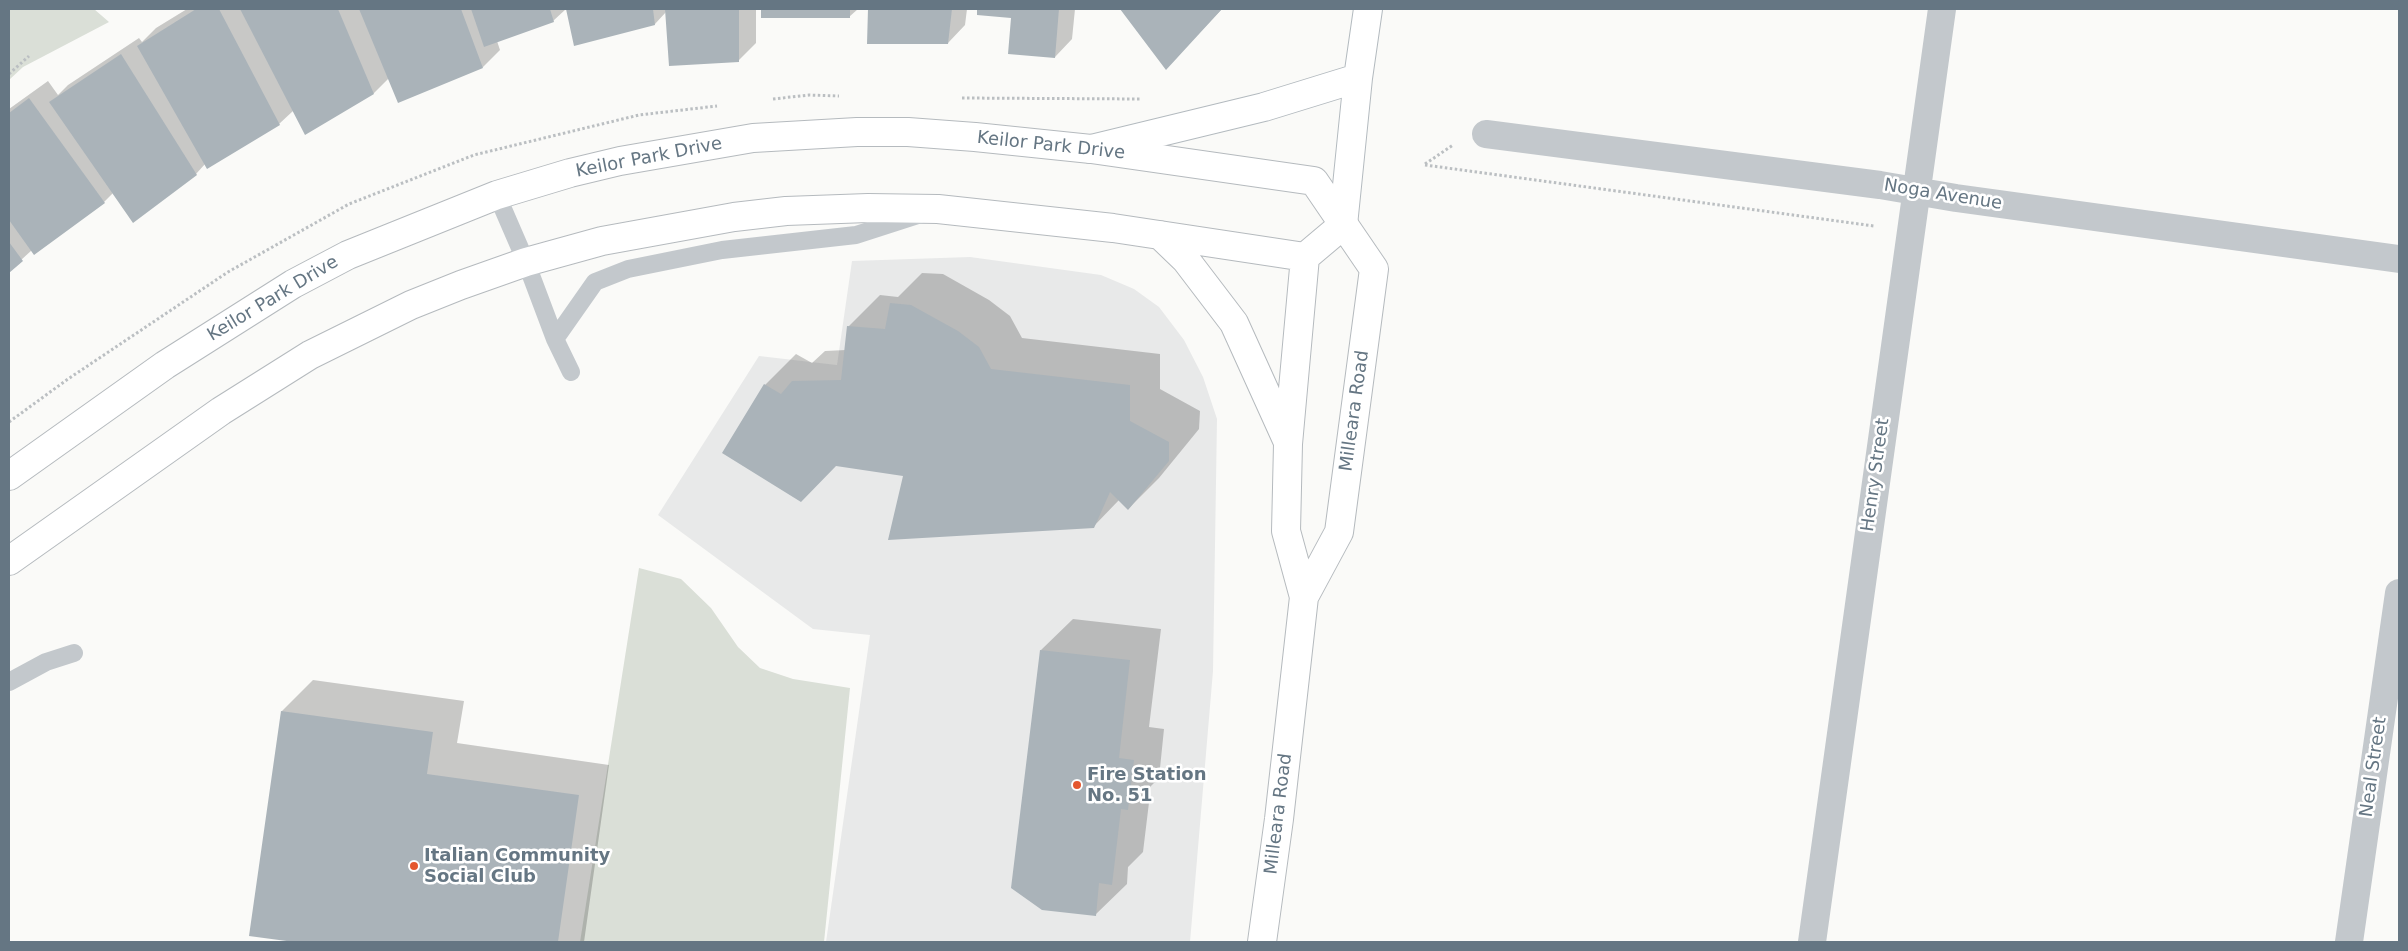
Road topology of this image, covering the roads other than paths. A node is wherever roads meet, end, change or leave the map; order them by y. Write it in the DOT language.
graph roads {
  1 [pos="1368,9"];
  2 [pos="1942,9"];
  3 [pos="1358,78"];
  4 [pos="1486,134"];
  5 [pos="1091,149"];
  6 [pos="1917,192"];
  7 [pos="497,195"];
  8 [pos="938,209"];
  9 [pos="1343,225"];
  10 [pos="1160,235"];
  11 [pos="1305,257"];
  12 [pos="2399,259"];
  13 [pos="526,262"];
  14 [pos="555,339"];
  15 [pos="571,372"];
  16 [pos="1288,444"];
  17 [pos="9,476"];
  18 [pos="9,561"];
  19 [pos="2399,593"];
  20 [pos="1304,597"];
  21 [pos="74,653"];
  22 [pos="9,682"];
  23 [pos="1262,942"];
  24 [pos="1812,942"];
  25 [pos="2349,942"];
  1 -- 3 [label="main road"];
  2 -- 6 [label="street, Henry Street"];
  3 -- 5 [label="main road"];
  3 -- 9 [label="main road"];
  4 -- 6 [label="street, Noga Avenue"];
  5 -- 7 [label="main road, Keilor Park Drive"];
  5 -- 9 [label="main road, Keilor Park Drive"];
  6 -- 12 [label="street, Noga Avenue"];
  6 -- 24 [label="street, Henry Street"];
  7 -- 13 [label="lane"];
  7 -- 17 [label="main road, Keilor Park Drive"];
  8 -- 10 [label="main road"];
  8 -- 13 [label="main road"];
  8 -- 14 [label="lane"];
  9 -- 11 [label="main road"];
  9 -- 20 [label="main road, Milleara Road"];
  10 -- 11 [label="main road"];
  10 -- 16 [label="main road"];
  11 -- 16 [label="main road, Milleara Road"];
  13 -- 14 [label="lane"];
  13 -- 18 [label="main road"];
  14 -- 15 [label="lane"];
  16 -- 20 [label="main road, Milleara Road"];
  19 -- 25 [label="street, Neal Street"];
  20 -- 23 [label="main road, Milleara Road"];
  21 -- 22 [label="lane"];
}
